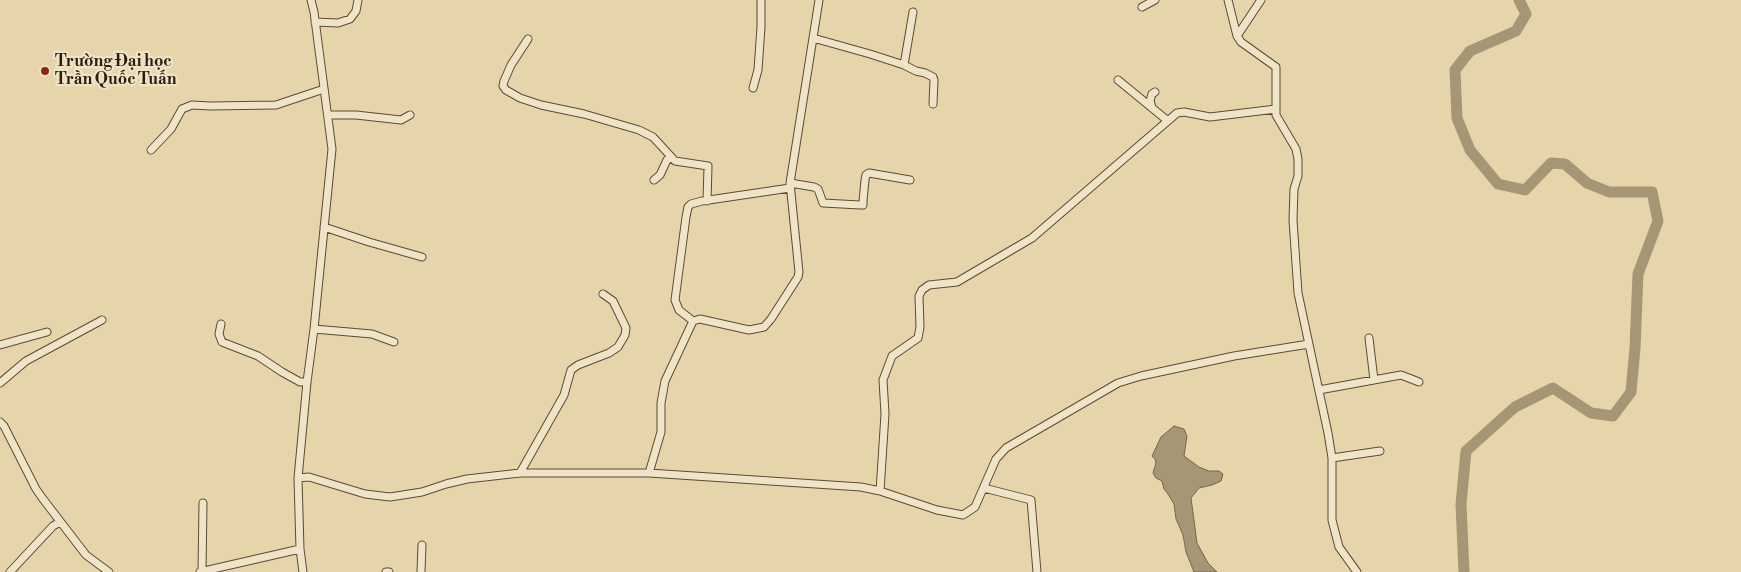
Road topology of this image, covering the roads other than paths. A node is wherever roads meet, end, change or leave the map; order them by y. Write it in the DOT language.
graph roads {
  1 [pos="310,0"];
  2 [pos="358,0"];
  3 [pos="761,0"];
  4 [pos="819,0"];
  5 [pos="1154,0"];
  6 [pos="1228,0"];
  7 [pos="1261,0"];
  8 [pos="1142,7"];
  9 [pos="913,12"];
  10 [pos="315,22"];
  11 [pos="1237,36"];
  12 [pos="812,38"];
  13 [pos="528,39"];
  14 [pos="904,65"];
  15 [pos="1118,80"];
  16 [pos="753,88"];
  17 [pos="324,89"];
  18 [pos="1155,92"];
  19 [pos="933,104"];
  20 [pos="1152,107"];
  21 [pos="1276,109"];
  22 [pos="328,115"];
  23 [pos="410,116"];
  24 [pos="1168,120"];
  25 [pos="151,150"];
  26 [pos="671,158"];
  27 [pos="654,180"];
  28 [pos="910,180"];
  29 [pos="790,185"];
  30 [pos="707,201"];
  31 [pos="324,227"];
  32 [pos="422,257"];
  33 [pos="603,294"];
  34 [pos="102,320"];
  35 [pos="693,321"];
  36 [pos="221,324"];
  37 [pos="314,329"];
  38 [pos="47,332"];
  39 [pos="1370,338"];
  40 [pos="394,342"];
  41 [pos="1309,344"];
  42 [pos="0,345"];
  43 [pos="1374,380"];
  44 [pos="307,382"];
  45 [pos="1419,382"];
  46 [pos="0,383"];
  47 [pos="1319,390"];
  48 [pos="0,422"];
  49 [pos="1380,451"];
  50 [pos="1332,458"];
  51 [pos="520,473"];
  52 [pos="649,473"];
  53 [pos="298,478"];
  54 [pos="984,488"];
  55 [pos="880,491"];
  56 [pos="203,503"];
  57 [pos="60,522"];
  58 [pos="422,544"];
  59 [pos="300,549"];
  60 [pos="10,572"];
  61 [pos="110,572"];
  62 [pos="201,572"];
  63 [pos="303,572"];
  64 [pos="421,572"];
  65 [pos="1037,572"];
  66 [pos="1357,572"];
  1 -- 10 [label="street"];
  2 -- 10 [label="street"];
  3 -- 16 [label="street"];
  4 -- 12 [label="street"];
  5 -- 8 [label="street"];
  6 -- 11 [label="street"];
  7 -- 11 [label="street"];
  9 -- 14 [label="street"];
  10 -- 17 [label="street"];
  11 -- 21 [label="street"];
  12 -- 14 [label="street"];
  12 -- 29 [label="street"];
  13 -- 26 [label="street"];
  14 -- 19 [label="street"];
  15 -- 20 [label="street"];
  17 -- 22 [label="street"];
  17 -- 25 [label="street"];
  18 -- 20 [label="street"];
  20 -- 24 [label="street"];
  21 -- 24 [label="street"];
  21 -- 41 [label="street"];
  22 -- 23 [label="street"];
  22 -- 31 [label="street"];
  24 -- 55 [label="street"];
  26 -- 27 [label="street"];
  26 -- 30 [label="street"];
  28 -- 29 [label="street"];
  29 -- 30 [label="street"];
  29 -- 35 [label="street"];
  30 -- 35 [label="street"];
  31 -- 32 [label="street"];
  31 -- 37 [label="street"];
  33 -- 51 [label="street"];
  34 -- 46 [label="street"];
  35 -- 52 [label="street"];
  36 -- 44 [label="street"];
  37 -- 40 [label="street"];
  37 -- 44 [label="street"];
  38 -- 42 [label="street"];
  39 -- 43 [label="street"];
  41 -- 47 [label="street"];
  41 -- 54 [label="street"];
  43 -- 45 [label="street"];
  43 -- 47 [label="street"];
  44 -- 53 [label="street"];
  47 -- 50 [label="street"];
  48 -- 57 [label="street"];
  49 -- 50 [label="street"];
  50 -- 66 [label="street"];
  51 -- 52 [label="street"];
  51 -- 53 [label="street"];
  52 -- 55 [label="street"];
  53 -- 59 [label="street"];
  54 -- 55 [label="street"];
  54 -- 65 [label="street"];
  56 -- 62 [label="street"];
  57 -- 60 [label="street"];
  57 -- 61 [label="street"];
  58 -- 64 [label="street"];
  59 -- 62 [label="street"];
  59 -- 63 [label="street"];
}
